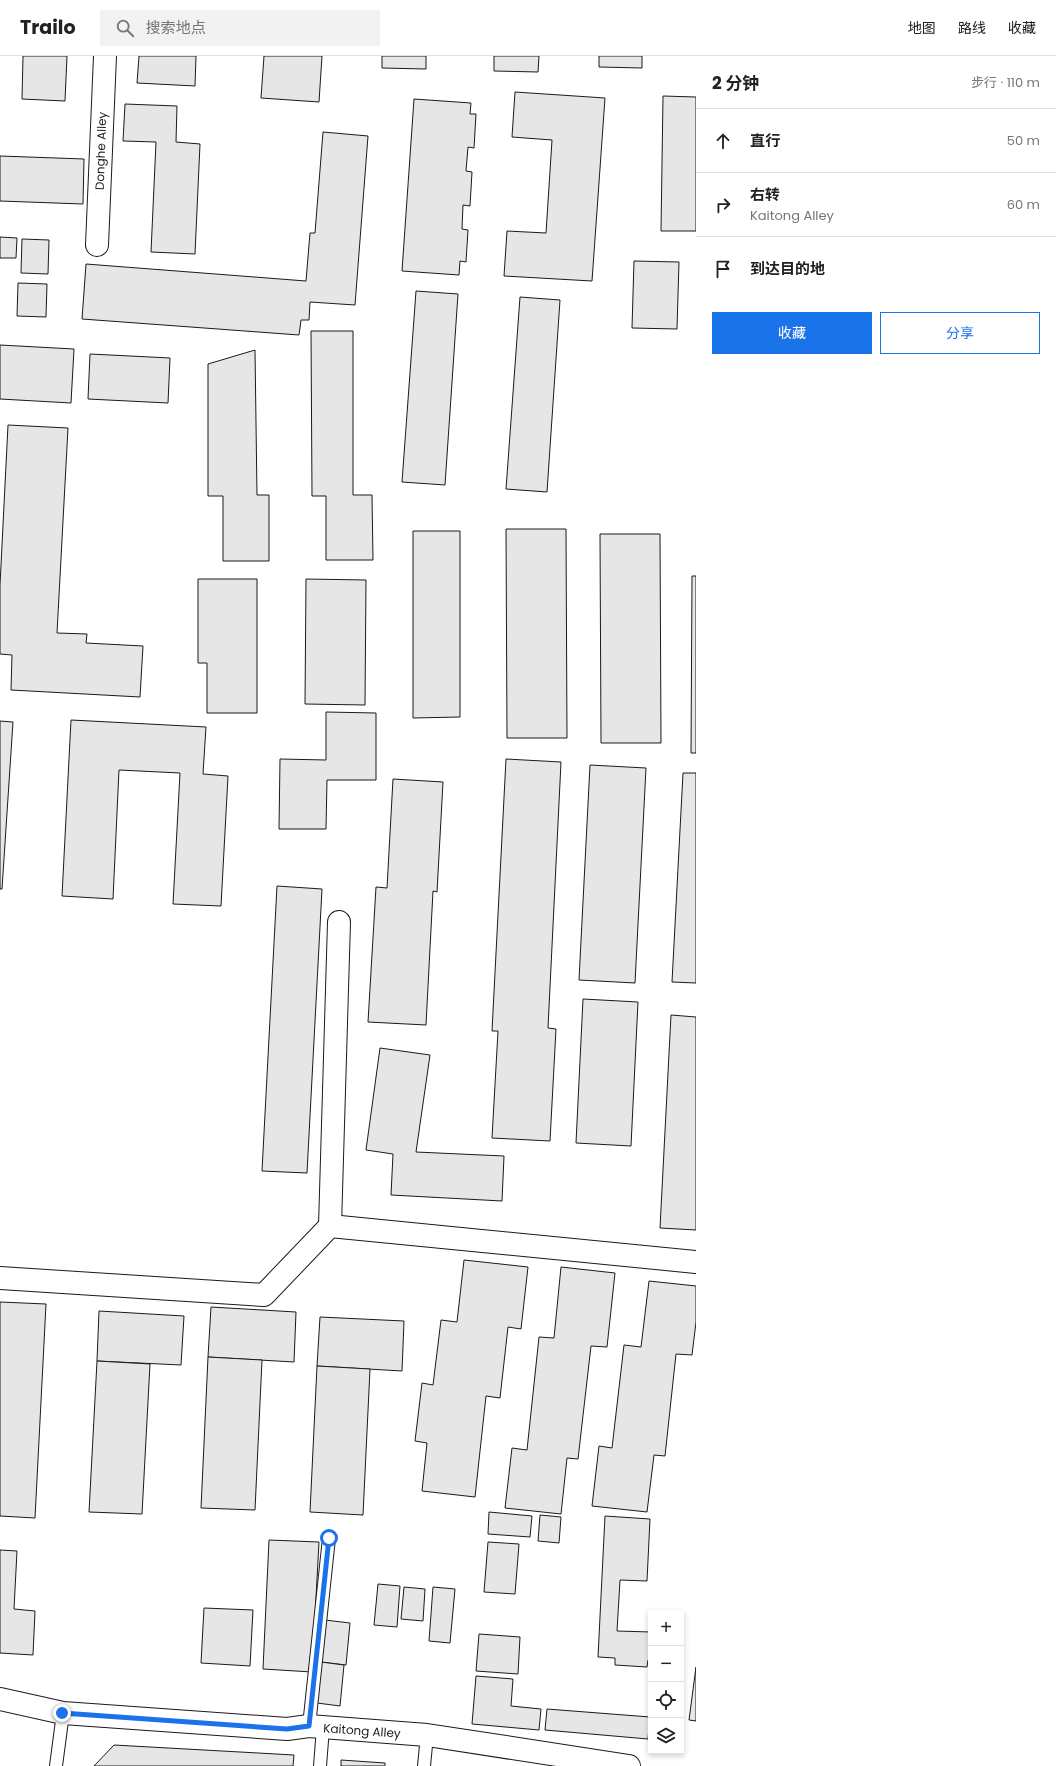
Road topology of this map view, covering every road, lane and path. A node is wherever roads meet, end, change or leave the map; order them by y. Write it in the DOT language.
graph roads {
  1 [pos="105,56"];
  2 [pos="97,246"];
  3 [pos="339,922"];
  4 [pos="330,1226"];
  5 [pos="696,1262"];
  6 [pos="0,1278"];
  7 [pos="329,1538"];
  8 [pos="0,1699"];
  9 [pos="62,1713"];
  10 [pos="316,1727"];
  11 [pos="427,1735"];
  12 [pos="56,1766"];
  13 [pos="320,1766"];
  14 [pos="424,1766"];
  15 [pos="629,1766"];
  1 -- 2 [label="street, Donghe Alley"];
  3 -- 4 [label="street"];
  4 -- 5 [label="street"];
  4 -- 6 [label="street"];
  7 -- 10 [label="lane"];
  8 -- 9 [label="street, Kaitong Alley"];
  9 -- 10 [label="street, Kaitong Alley"];
  9 -- 12 [label="lane"];
  10 -- 11 [label="street, Kaitong Alley"];
  10 -- 13 [label="lane"];
  11 -- 14 [label="lane"];
  11 -- 15 [label="street, Kaitong Alley"];
}
